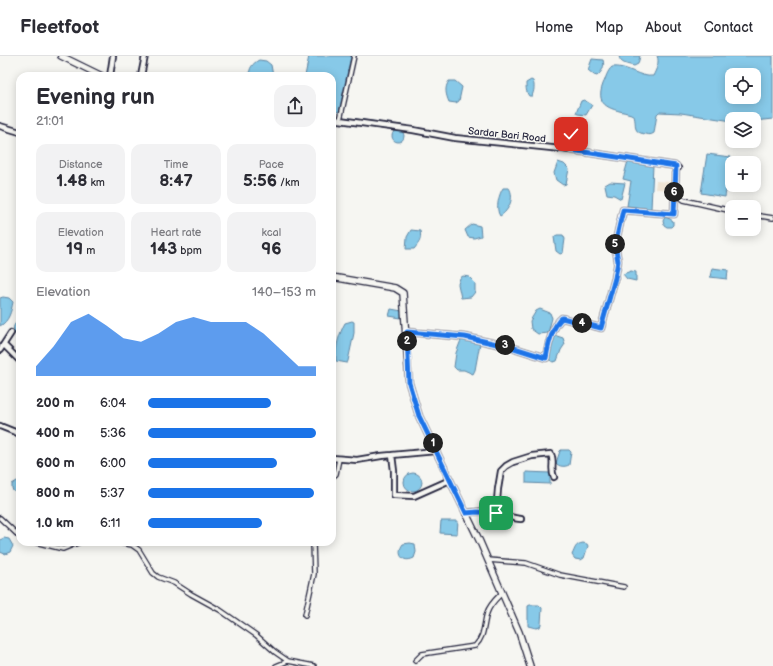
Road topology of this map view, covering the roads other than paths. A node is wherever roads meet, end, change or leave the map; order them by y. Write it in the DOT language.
graph roads {
  1 [pos="61,56"];
  2 [pos="113,56"];
  3 [pos="145,56"];
  4 [pos="354,56"];
  5 [pos="94,72"];
  6 [pos="111,72"];
  7 [pos="142,72"];
  8 [pos="336,120"];
  9 [pos="340,120"];
  10 [pos="0,126"];
  11 [pos="16,131"];
  12 [pos="571,134"];
  13 [pos="571,150"];
  14 [pos="674,193"];
  15 [pos="725,209"];
  16 [pos="761,216"];
  17 [pos="773,218"];
  18 [pos="336,278"];
  19 [pos="11,332"];
  20 [pos="407,332"];
  21 [pos="4,345"];
  22 [pos="0,350"];
  23 [pos="16,357"];
  24 [pos="0,426"];
  25 [pos="16,432"];
  26 [pos="436,450"];
  27 [pos="392,455"];
  28 [pos="336,459"];
  29 [pos="339,459"];
  30 [pos="336,474"];
  31 [pos="554,477"];
  32 [pos="450,480"];
  33 [pos="466,513"];
  34 [pos="496,513"];
  35 [pos="0,518"];
  36 [pos="521,519"];
  37 [pos="16,533"];
  38 [pos="51,546"];
  39 [pos="70,546"];
  40 [pos="133,546"];
  41 [pos="313,546"];
  42 [pos="488,560"];
  43 [pos="624,587"];
  44 [pos="502,593"];
  45 [pos="305,615"];
  46 [pos="288,661"];
  47 [pos="415,661"];
  48 [pos="276,666"];
  49 [pos="314,666"];
  50 [pos="530,666"];
  1 -- 5 [label="main road"];
  2 -- 6 [label="main road"];
  3 -- 7 [label="main road"];
  4 -- 9 [label="street"];
  8 -- 9 [label="main road, Sardar Bari Road"];
  9 -- 13 [label="main road, Sardar Bari Road"];
  10 -- 11 [label="main road"];
  12 -- 13 [label="main road"];
  13 -- 14 [label="main road, Sardar Bari Road"];
  14 -- 15 [label="street"];
  14 -- 20 [label="main road"];
  16 -- 17 [label="street"];
  18 -- 20 [label="main road"];
  19 -- 21 [label="main road"];
  20 -- 26 [label="main road"];
  21 -- 22 [label="main road"];
  21 -- 23 [label="main road"];
  24 -- 25 [label="main road"];
  26 -- 27 [label="main road"];
  26 -- 32 [label="main road"];
  27 -- 29 [label="main road"];
  27 -- 32 [label="main road"];
  28 -- 29 [label="main road"];
  29 -- 30 [label="street"];
  31 -- 34 [label="main road"];
  32 -- 33 [label="main road"];
  33 -- 34 [label="main road"];
  33 -- 42 [label="main road"];
  34 -- 36 [label="main road"];
  35 -- 37 [label="street"];
  38 -- 39 [label="street"];
  40 -- 46 [label="street"];
  41 -- 45 [label="street"];
  42 -- 43 [label="street"];
  42 -- 44 [label="main road"];
  44 -- 47 [label="street"];
  44 -- 50 [label="main road"];
  46 -- 48 [label="street"];
  46 -- 49 [label="street"];
}
